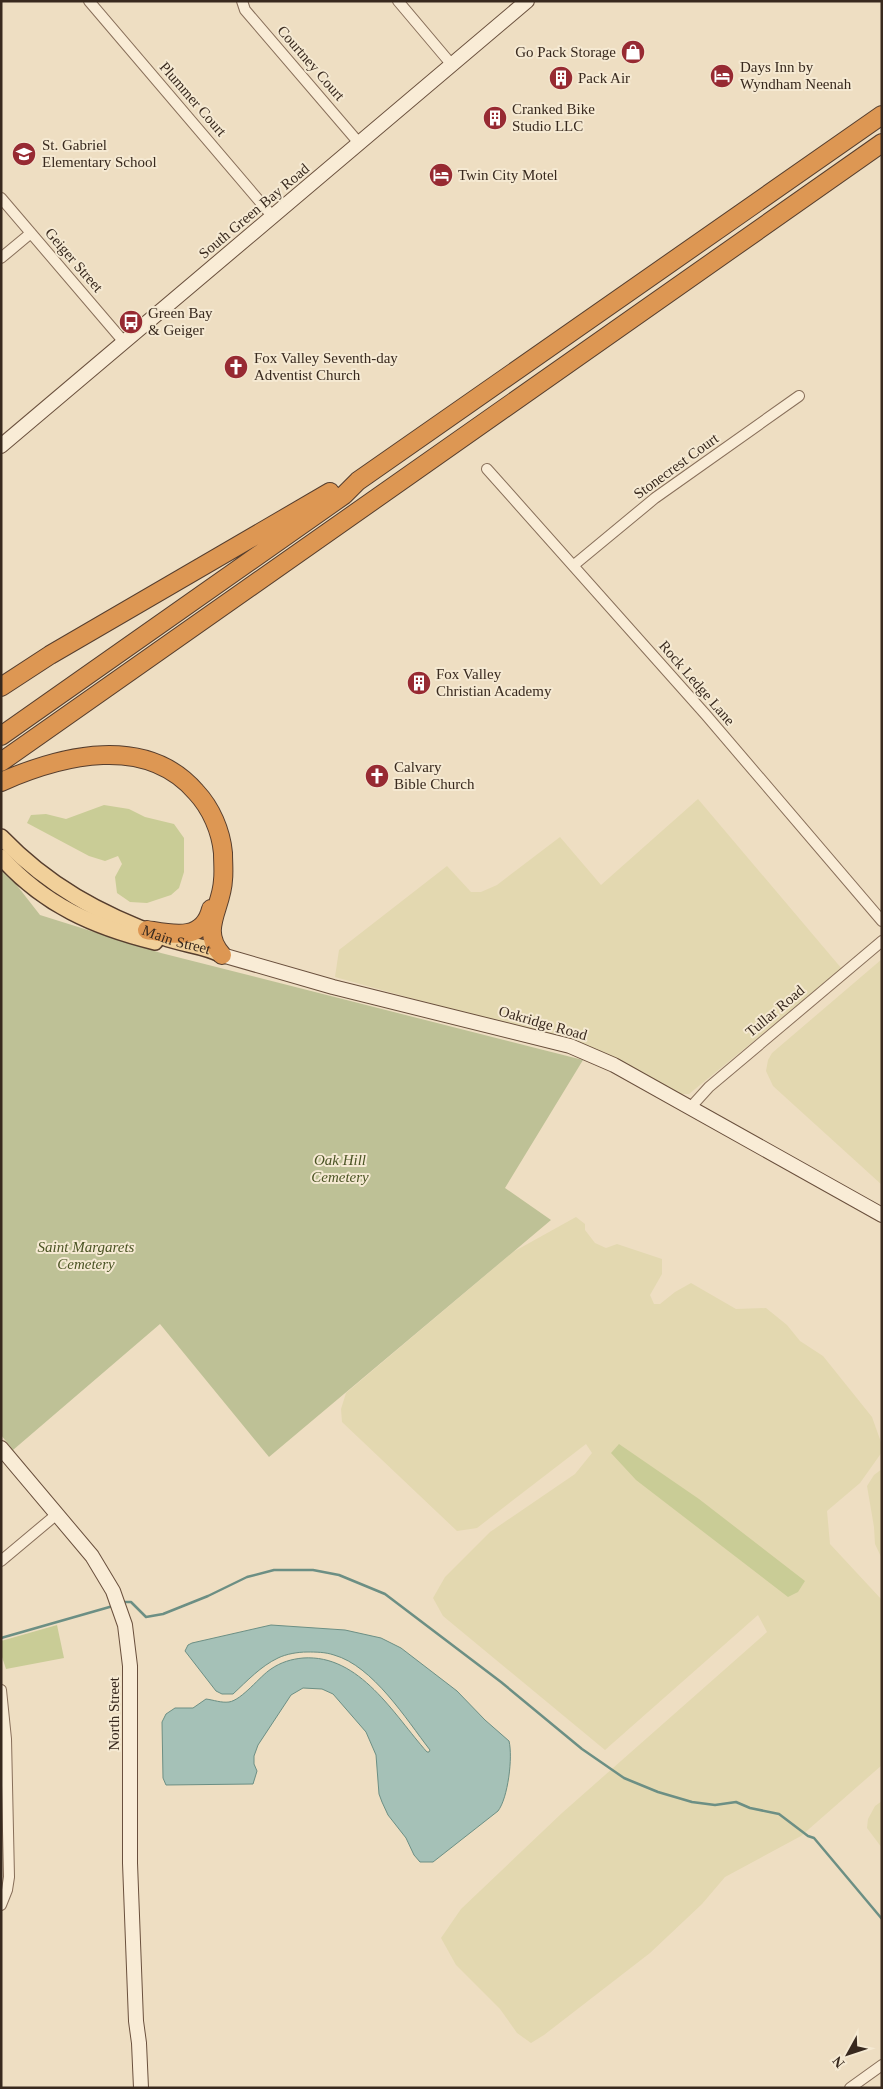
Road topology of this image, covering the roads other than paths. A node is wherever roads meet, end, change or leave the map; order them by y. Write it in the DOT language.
graph roads {
  1 [pos="89,1"];
  2 [pos="242,1"];
  3 [pos="398,1"];
  4 [pos="527,1"];
  5 [pos="452,65"];
  6 [pos="882,115"];
  7 [pos="882,143"];
  8 [pos="359,144"];
  9 [pos="1,198"];
  10 [pos="273,217"];
  11 [pos="31,233"];
  12 [pos="1,258"];
  13 [pos="124,342"];
  14 [pos="799,396"];
  15 [pos="1,446"];
  16 [pos="487,469"];
  17 [pos="358,481"];
  18 [pos="574,565"];
  19 [pos="26,670"];
  20 [pos="1,681"];
  21 [pos="1,687"];
  22 [pos="1,736"];
  23 [pos="1,762"];
  24 [pos="1,782"];
  25 [pos="1,837"];
  26 [pos="1,858"];
  27 [pos="223,873"];
  28 [pos="882,920"];
  29 [pos="147,930"];
  30 [pos="882,941"];
  31 [pos="222,955"];
  32 [pos="690,1108"];
  33 [pos="882,1215"];
  34 [pos="1,1448"];
  35 [pos="57,1514"];
  36 [pos="1,1561"];
  37 [pos="1,1690"];
  38 [pos="4,1796"];
  39 [pos="1,1905"];
  40 [pos="136,2021"];
  41 [pos="882,2065"];
  42 [pos="133,2088"];
  43 [pos="141,2088"];
  44 [pos="850,2088"];
  1 -- 10 [label="street, Plummer Court"];
  2 -- 8 [label="street, Courtney Court"];
  3 -- 5 [label="street"];
  4 -- 5 [label="street, South Green Bay Road"];
  5 -- 8 [label="street, South Green Bay Road"];
  6 -- 17 [label="highway"];
  7 -- 23 [label="highway"];
  8 -- 10 [label="street, South Green Bay Road"];
  9 -- 11 [label="street, Geiger Street"];
  10 -- 13 [label="street, South Green Bay Road"];
  11 -- 12 [label="street"];
  11 -- 13 [label="street, Geiger Street"];
  13 -- 15 [label="street, South Green Bay Road"];
  14 -- 18 [label="street, Stonecrest Court"];
  16 -- 18 [label="street, Rock Ledge Lane"];
  17 -- 19 [label="highway"];
  17 -- 22 [label="highway"];
  18 -- 28 [label="street, Rock Ledge Lane"];
  19 -- 20 [label="highway"];
  19 -- 21 [label="highway"];
  24 -- 27 [label="highway"];
  25 -- 29 [label="main road, Main Street"];
  26 -- 31 [label="main road, Main Street"];
  27 -- 29 [label="highway"];
  27 -- 31 [label="highway"];
  29 -- 31 [label="main road, Main Street"];
  30 -- 32 [label="street, Tullar Road"];
  31 -- 32 [label="street, Oakridge Road"];
  32 -- 33 [label="street, Oakridge Road"];
  34 -- 35 [label="street, North Street"];
  35 -- 36 [label="street"];
  35 -- 40 [label="street, North Street"];
  37 -- 38 [label="street"];
  38 -- 39 [label="street"];
  40 -- 42 [label="street, North Street"];
  40 -- 43 [label="street, North Street"];
  41 -- 44 [label="street"];
}
